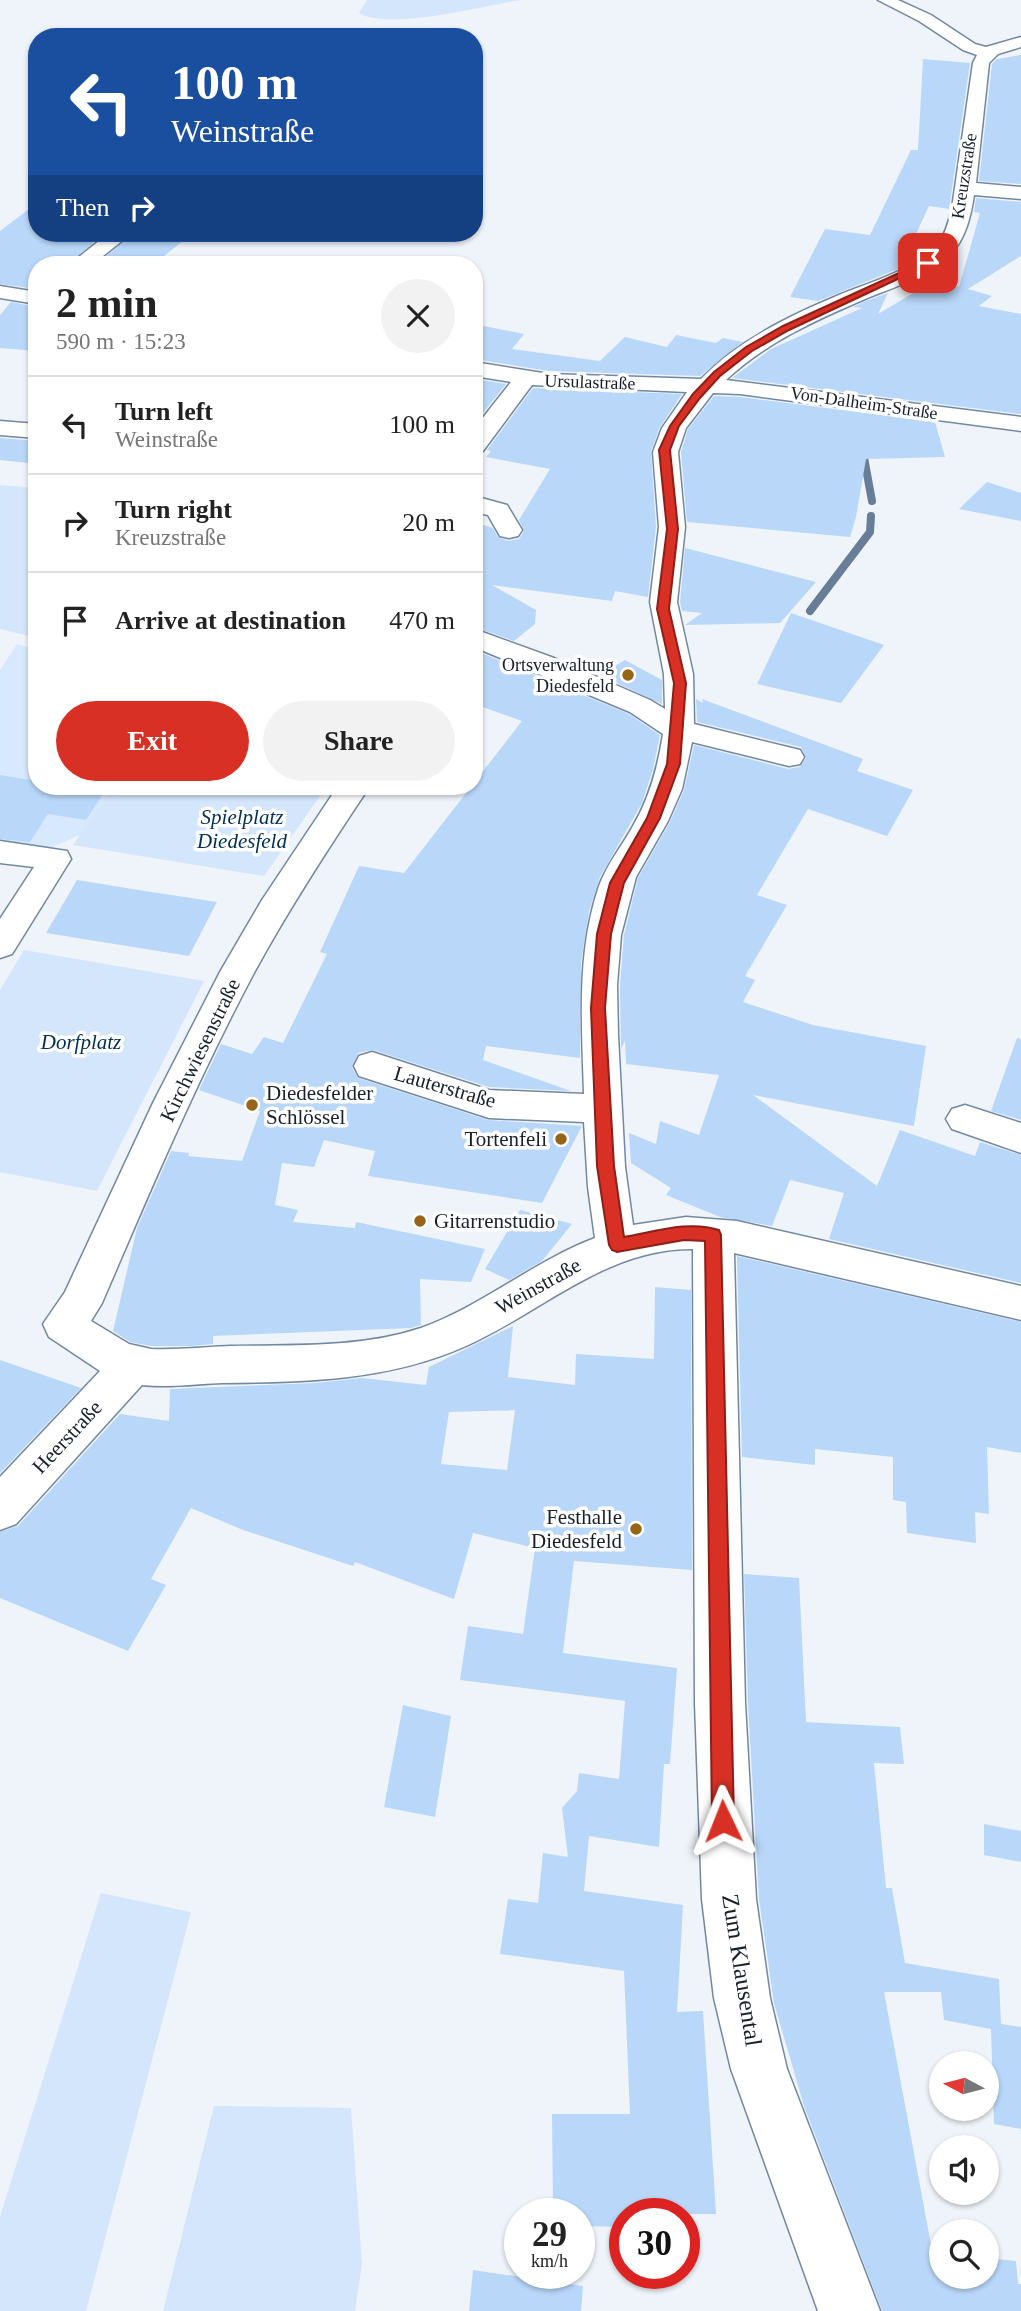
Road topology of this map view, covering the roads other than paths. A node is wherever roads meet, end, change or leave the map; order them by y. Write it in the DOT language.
graph roads {
  1 [pos="886,0"];
  2 [pos="1004,47"];
  3 [pos="965,188"];
  4 [pos="1021,193"];
  5 [pos="110,242"];
  6 [pos="91,256"];
  7 [pos="0,292"];
  8 [pos="28,296"];
  9 [pos="483,371"];
  10 [pos="525,379"];
  11 [pos="708,384"];
  12 [pos="1021,424"];
  13 [pos="0,428"];
  14 [pos="28,430"];
  15 [pos="483,434"];
  16 [pos="483,506"];
  17 [pos="509,530"];
  18 [pos="483,640"];
  19 [pos="677,730"];
  20 [pos="789,757"];
  21 [pos="347,795"];
  22 [pos="0,852"];
  23 [pos="0,946"];
  24 [pos="372,1066"];
  25 [pos="602,1109"];
  26 [pos="965,1119"];
  27 [pos="1021,1138"];
  28 [pos="713,1235"];
  29 [pos="617,1245"];
  30 [pos="1021,1303"];
  31 [pos="64,1324"];
  32 [pos="133,1365"];
  33 [pos="0,1509"];
  34 [pos="849,2311"];
  1 -- 2 [label="street, Kreuzstraße"];
  2 -- 3 [label="street, Kreuzstraße"];
  3 -- 4 [label="street"];
  3 -- 11 [label="street, Kreuzstraße"];
  5 -- 6 [label="street"];
  7 -- 8 [label="street"];
  9 -- 10 [label="street, Ursulastraße"];
  10 -- 11 [label="street, Ursulastraße"];
  10 -- 15 [label="street"];
  11 -- 12 [label="street, Von-Dalheim-Straße"];
  11 -- 19 [label="street, Kreuzstraße"];
  13 -- 14 [label="street"];
  16 -- 17 [label="street"];
  18 -- 19 [label="street"];
  19 -- 20 [label="street"];
  19 -- 25 [label="street, Kreuzstraße"];
  21 -- 31 [label="street, Kirchwiesenstraße"];
  22 -- 23 [label="street"];
  24 -- 25 [label="street, Lauterstraße"];
  25 -- 29 [label="street, Kreuzstraße"];
  26 -- 27 [label="street"];
  28 -- 29 [label="street, Weinstraße"];
  28 -- 30 [label="street, Weinstraße"];
  28 -- 34 [label="street, Zum Klausental"];
  29 -- 32 [label="street, Weinstraße"];
  31 -- 32 [label="street, Weinstraße"];
  32 -- 33 [label="street, Heerstraße"];
}
